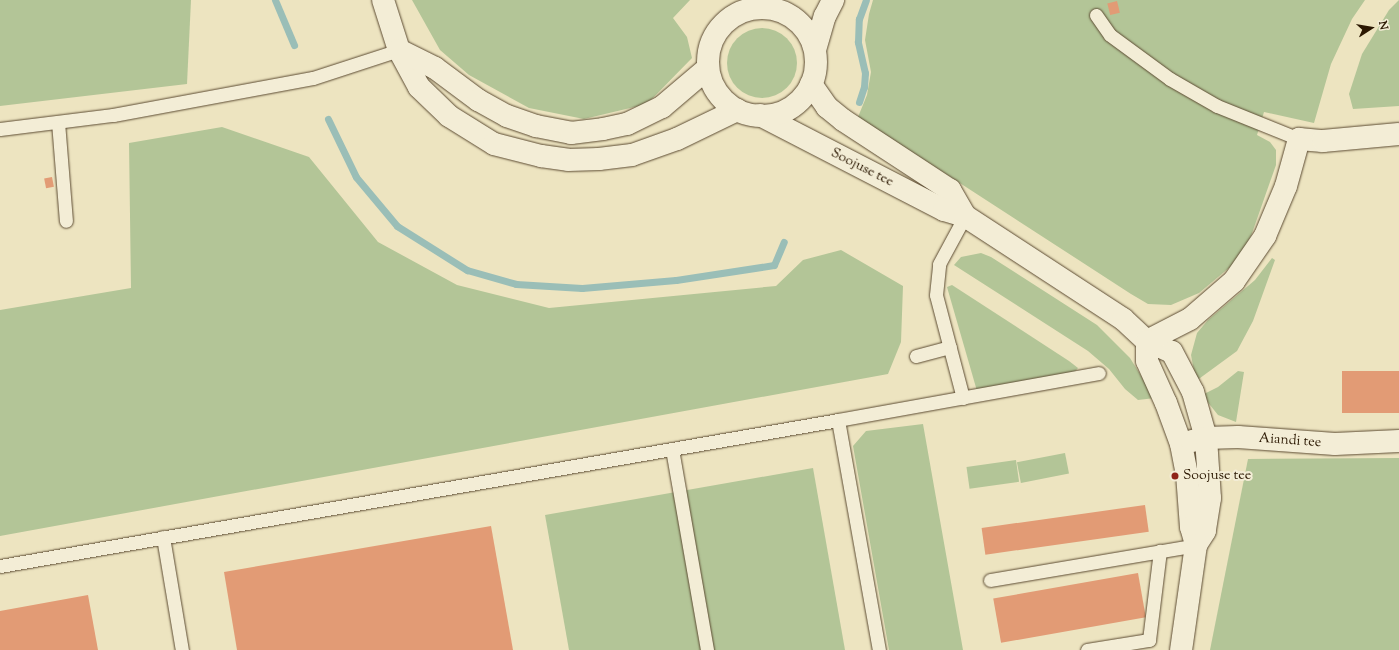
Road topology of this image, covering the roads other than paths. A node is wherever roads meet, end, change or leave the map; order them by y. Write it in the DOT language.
graph roads {
  1 [pos="383,0"];
  2 [pos="833,0"];
  3 [pos="767,4"];
  4 [pos="1096,15"];
  5 [pos="399,50"];
  6 [pos="815,50"];
  7 [pos="708,68"];
  8 [pos="811,84"];
  9 [pos="737,110"];
  10 [pos="760,115"];
  11 [pos="58,122"];
  12 [pos="0,129"];
  13 [pos="1399,134"];
  14 [pos="1299,139"];
  15 [pos="965,216"];
  16 [pos="66,221"];
  17 [pos="1147,340"];
  18 [pos="950,347"];
  19 [pos="916,356"];
  20 [pos="1099,373"];
  21 [pos="963,398"];
  22 [pos="838,420"];
  23 [pos="1206,438"];
  24 [pos="1399,441"];
  25 [pos="1181,444"];
  26 [pos="672,449"];
  27 [pos="163,537"];
  28 [pos="1196,545"];
  29 [pos="1160,551"];
  30 [pos="0,566"];
  31 [pos="990,580"];
  32 [pos="1149,645"];
  33 [pos="182,650"];
  34 [pos="707,650"];
  35 [pos="879,650"];
  36 [pos="1087,650"];
  37 [pos="1181,650"];
  1 -- 5 [label="street"];
  2 -- 6 [label="street"];
  3 -- 6 [label="street"];
  3 -- 7 [label="street"];
  4 -- 14 [label="lane"];
  5 -- 7 [label="street"];
  5 -- 9 [label="street"];
  5 -- 11 [label="lane"];
  6 -- 8 [label="street"];
  7 -- 9 [label="street"];
  8 -- 10 [label="street"];
  8 -- 15 [label="street, Soojuse tee"];
  9 -- 10 [label="street"];
  10 -- 15 [label="street, Soojuse tee"];
  11 -- 12 [label="lane"];
  11 -- 16 [label="lane"];
  13 -- 14 [label="street"];
  14 -- 17 [label="street"];
  15 -- 17 [label="street, Soojuse tee"];
  15 -- 18 [label="lane"];
  17 -- 23 [label="street, Soojuse tee"];
  17 -- 25 [label="street, Soojuse tee"];
  18 -- 19 [label="lane"];
  18 -- 21 [label="lane"];
  20 -- 21 [label="lane"];
  21 -- 22 [label="lane"];
  22 -- 26 [label="lane"];
  22 -- 35 [label="lane"];
  23 -- 24 [label="street, Aiandi tee"];
  23 -- 25 [label="street, Aiandi tee"];
  23 -- 28 [label="street, Soojuse tee"];
  25 -- 28 [label="street, Soojuse tee"];
  26 -- 27 [label="lane"];
  26 -- 34 [label="lane"];
  27 -- 30 [label="lane"];
  27 -- 33 [label="lane"];
  28 -- 29 [label="lane"];
  28 -- 37 [label="street, Soojuse tee"];
  29 -- 31 [label="lane"];
  29 -- 32 [label="lane"];
  32 -- 36 [label="lane"];
}
